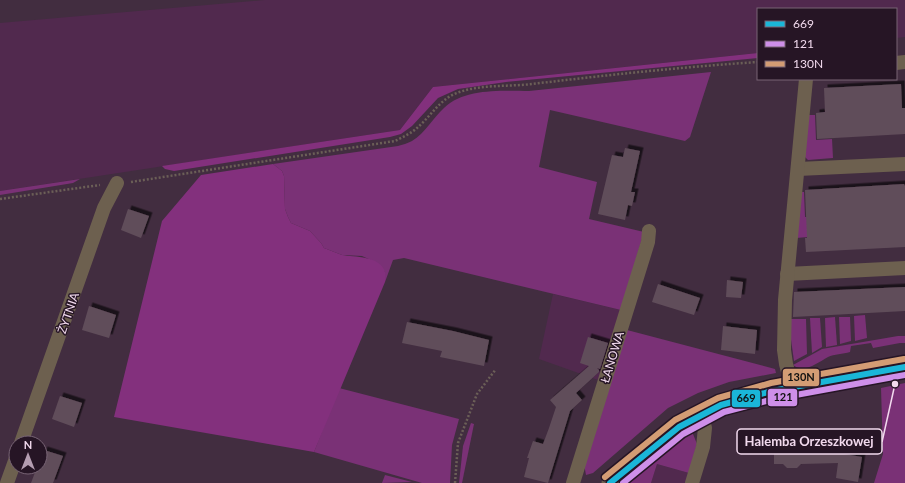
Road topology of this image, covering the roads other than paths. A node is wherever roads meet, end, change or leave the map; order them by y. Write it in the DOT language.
graph roads {
  1 [pos="806,80"];
  2 [pos="905,164"];
  3 [pos="798,169"];
  4 [pos="117,183"];
  5 [pos="649,231"];
  6 [pos="905,268"];
  7 [pos="787,274"];
  8 [pos="905,366"];
  9 [pos="792,387"];
  10 [pos="701,414"];
  11 [pos="24,435"];
  12 [pos="573,483"];
  13 [pos="610,483"];
  14 [pos="692,483"];
  1 -- 3 [label="street"];
  2 -- 3 [label="street"];
  3 -- 7 [label="street"];
  4 -- 11 [label="street, ŻYTNIA"];
  5 -- 12 [label="street, ŁANOWA"];
  6 -- 7 [label="street"];
  7 -- 9 [label="street"];
  8 -- 9 [label="street"];
  9 -- 10 [label="street"];
  10 -- 13 [label="street"];
  10 -- 14 [label="street"];
}
